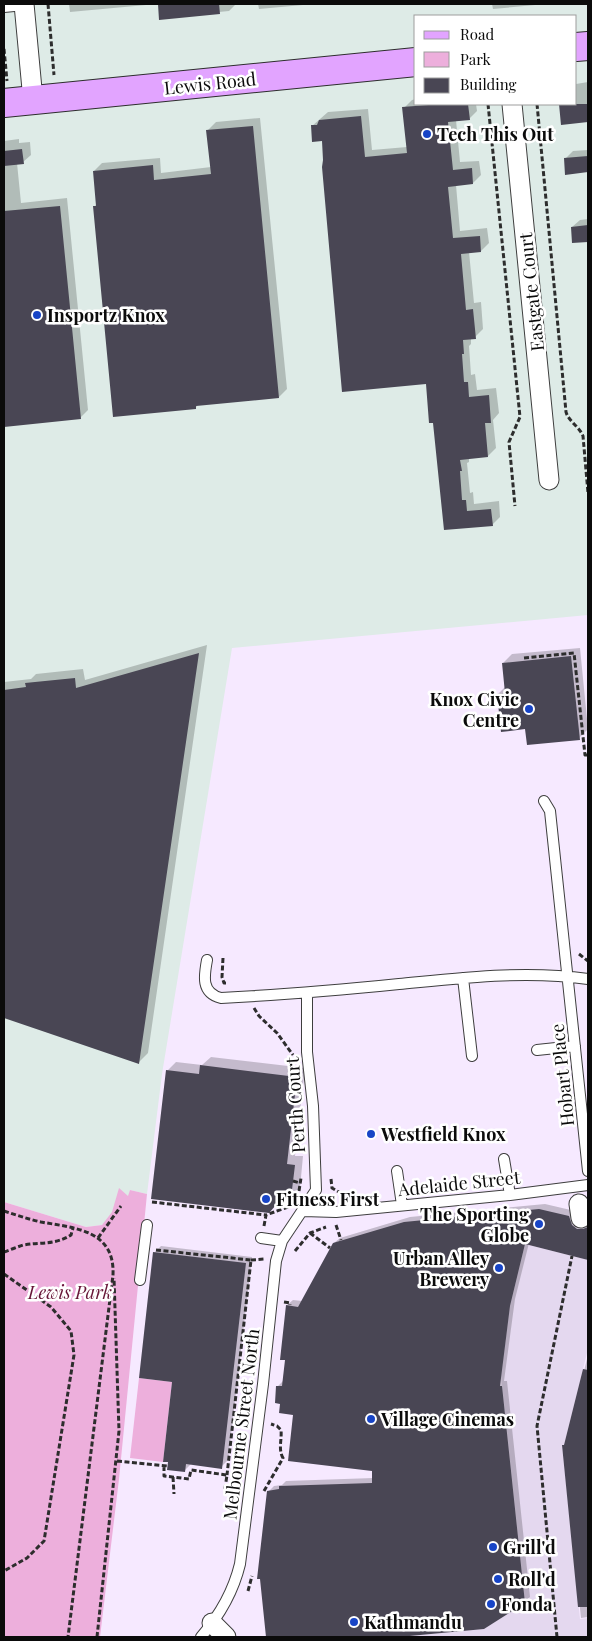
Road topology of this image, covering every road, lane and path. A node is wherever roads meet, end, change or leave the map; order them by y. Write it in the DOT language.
graph roads {
  1 [pos="24,4"];
  2 [pos="48,4"];
  3 [pos="4,7"];
  4 [pos="4,48"];
  5 [pos="414,62"];
  6 [pos="54,75"];
  7 [pos="5,92"];
  8 [pos="33,100"];
  9 [pos="488,105"];
  10 [pos="512,105"];
  11 [pos="537,105"];
  12 [pos="549,480"];
  13 [pos="588,493"];
  14 [pos="515,506"];
  15 [pos="524,658"];
  16 [pos="588,755"];
  17 [pos="544,801"];
  18 [pos="223,958"];
  19 [pos="207,960"];
  20 [pos="568,976"];
  21 [pos="463,978"];
  22 [pos="588,979"];
  23 [pos="230,984"];
  24 [pos="307,993"];
  25 [pos="253,996"];
  26 [pos="575,1046"];
  27 [pos="536,1050"];
  28 [pos="472,1056"];
  29 [pos="296,1063"];
  30 [pos="504,1159"];
  31 [pos="330,1171"];
  32 [pos="397,1171"];
  33 [pos="588,1172"];
  34 [pos="301,1176"];
  35 [pos="293,1181"];
  36 [pos="300,1183"];
  37 [pos="588,1185"];
  38 [pos="332,1188"];
  39 [pos="316,1190"];
  40 [pos="299,1191"];
  41 [pos="510,1195"];
  42 [pos="354,1196"];
  43 [pos="294,1199"];
  44 [pos="152,1202"];
  45 [pos="402,1205"];
  46 [pos="121,1206"];
  47 [pos="290,1206"];
  48 [pos="4,1211"];
  49 [pos="303,1211"];
  50 [pos="266,1215"];
  51 [pos="336,1224"];
  52 [pos="346,1224"];
  53 [pos="147,1225"];
  54 [pos="73,1228"];
  55 [pos="310,1233"];
  56 [pos="98,1238"];
  57 [pos="261,1238"];
  58 [pos="341,1240"];
  59 [pos="282,1241"];
  60 [pos="330,1248"];
  61 [pos="4,1252"];
  62 [pos="143,1256"];
  63 [pos="292,1256"];
  64 [pos="572,1256"];
  65 [pos="259,1258"];
  66 [pos="114,1268"];
  67 [pos="4,1274"];
  68 [pos="140,1280"];
  69 [pos="290,1305"];
  70 [pos="283,1311"];
  71 [pos="270,1415"];
  72 [pos="117,1461"];
  73 [pos="227,1475"];
  74 [pos="173,1477"];
  75 [pos="249,1491"];
  76 [pos="174,1494"];
  77 [pos="4,1571"];
  78 [pos="253,1572"];
  79 [pos="246,1594"];
  80 [pos="207,1630"];
  81 [pos="68,1637"];
  82 [pos="97,1637"];
  83 [pos="226,1637"];
  84 [pos="557,1637"];
  1 -- 3 [label="lane"];
  1 -- 8 [label="street"];
  2 -- 6 [label="path"];
  4 -- 7 [label="path"];
  5 -- 8 [label="street, Lewis Road"];
  7 -- 8 [label="street, Lewis Road"];
  9 -- 14 [label="path"];
  10 -- 12 [label="street, Eastgate Court"];
  11 -- 13 [label="path"];
  15 -- 16 [label="path"];
  17 -- 20 [label="lane, Hobart Place"];
  18 -- 23 [label="path"];
  19 -- 25 [label="lane"];
  20 -- 21 [label="lane"];
  20 -- 22 [label="lane"];
  20 -- 26 [label="lane, Hobart Place"];
  21 -- 24 [label="lane"];
  21 -- 28 [label="lane"];
  24 -- 25 [label="lane"];
  24 -- 39 [label="lane, Perth Court"];
  25 -- 29 [label="path"];
  26 -- 27 [label="lane"];
  26 -- 33 [label="lane, Hobart Place"];
  30 -- 41 [label="lane"];
  31 -- 38 [label="path"];
  32 -- 45 [label="lane"];
  34 -- 36 [label="path"];
  35 -- 36 [label="path"];
  36 -- 40 [label="path"];
  37 -- 41 [label="lane, Adelaide Street"];
  38 -- 39 [label="path"];
  38 -- 42 [label="path"];
  39 -- 40 [label="path"];
  39 -- 49 [label="lane"];
  40 -- 43 [label="path"];
  41 -- 45 [label="lane, Adelaide Street"];
  44 -- 50 [label="path"];
  45 -- 49 [label="lane, Adelaide Street"];
  46 -- 56 [label="path"];
  47 -- 50 [label="path"];
  48 -- 54 [label="path"];
  49 -- 59 [label="lane, Melbourne Street North"];
  50 -- 57 [label="path"];
  51 -- 52 [label="path"];
  51 -- 55 [label="path"];
  51 -- 58 [label="path"];
  53 -- 62 [label="lane"];
  54 -- 56 [label="path"];
  54 -- 61 [label="path"];
  55 -- 60 [label="path"];
  55 -- 63 [label="path"];
  56 -- 66 [label="path"];
  57 -- 59 [label="lane"];
  57 -- 65 [label="path"];
  59 -- 75 [label="lane, Melbourne Street North"];
  62 -- 68 [label="lane"];
  62 -- 73 [label="path"];
  64 -- 84 [label="path"];
  66 -- 72 [label="path"];
  66 -- 81 [label="path"];
  67 -- 77 [label="path"];
  69 -- 70 [label="path"];
  71 -- 75 [label="path"];
  72 -- 74 [label="path"];
  72 -- 82 [label="path"];
  73 -- 74 [label="path"];
  73 -- 75 [label="path"];
  74 -- 76 [label="path"];
  75 -- 80 [label="lane, Melbourne Street North"];
  78 -- 79 [label="path"];
  80 -- 83 [label="street"];
}
